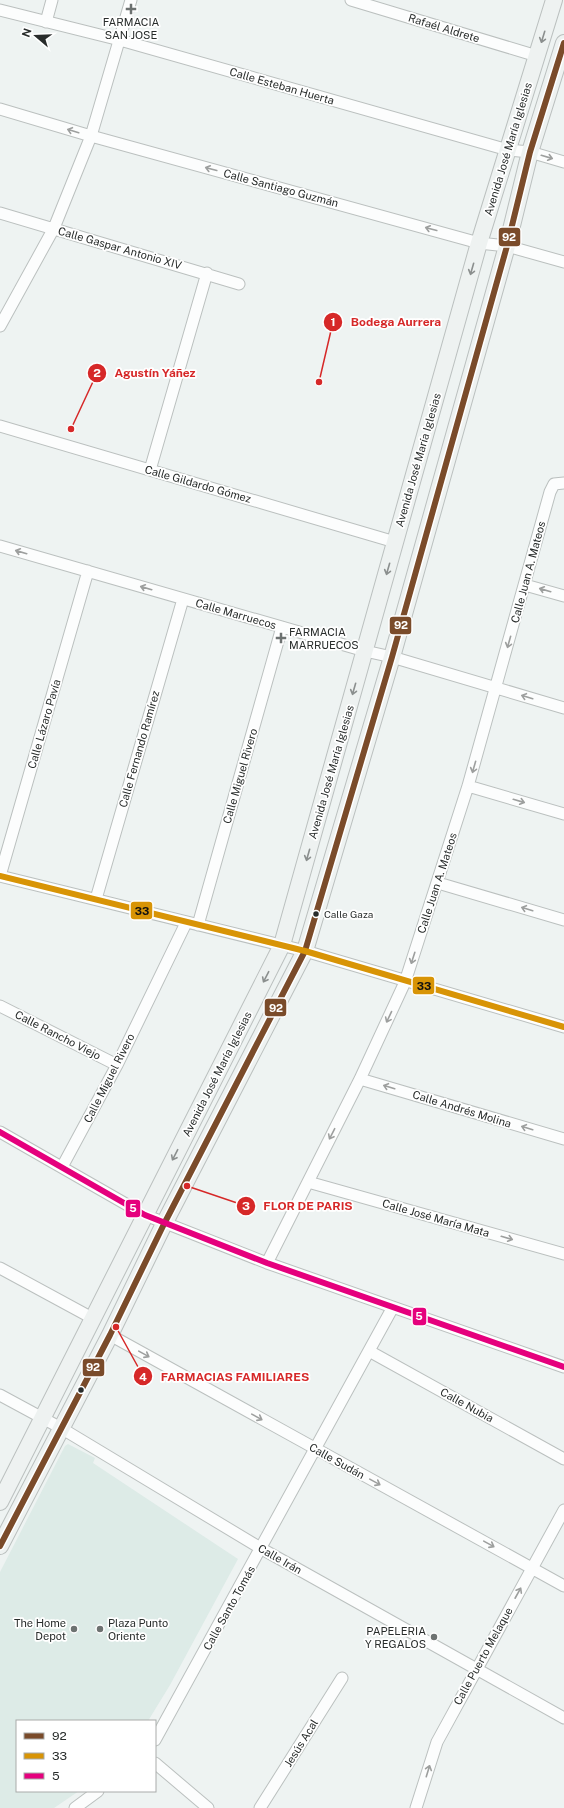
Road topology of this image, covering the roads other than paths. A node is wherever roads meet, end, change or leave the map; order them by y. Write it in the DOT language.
graph roads {
  1 [pos="52,0"];
  2 [pos="131,0"];
  3 [pos="351,0"];
  4 [pos="554,0"];
  5 [pos="0,10"];
  6 [pos="46,22"];
  7 [pos="120,40"];
  8 [pos="564,43"];
  9 [pos="537,56"];
  10 [pos="0,109"];
  11 [pos="91,136"];
  12 [pos="508,150"];
  13 [pos="530,152"];
  14 [pos="564,162"];
  15 [pos="0,212"];
  16 [pos="54,228"];
  17 [pos="479,243"];
  18 [pos="507,246"];
  19 [pos="564,262"];
  20 [pos="207,273"];
  21 [pos="239,284"];
  22 [pos="0,326"];
  23 [pos="0,426"];
  24 [pos="150,470"];
  25 [pos="559,483"];
  26 [pos="395,542"];
  27 [pos="0,546"];
  28 [pos="88,571"];
  29 [pos="525,584"];
  30 [pos="564,596"];
  31 [pos="183,599"];
  32 [pos="282,627"];
  33 [pos="365,651"];
  34 [pos="392,657"];
  35 [pos="496,688"];
  36 [pos="564,708"];
  37 [pos="468,786"];
  38 [pos="564,814"];
  39 [pos="0,876"];
  40 [pos="438,883"];
  41 [pos="96,899"];
  42 [pos="564,920"];
  43 [pos="186,923"];
  44 [pos="198,925"];
  45 [pos="282,945"];
  46 [pos="305,951"];
  47 [pos="405,982"];
  48 [pos="0,1006"];
  49 [pos="564,1027"];
  50 [pos="117,1064"];
  51 [pos="360,1079"];
  52 [pos="0,1132"];
  53 [pos="564,1139"];
  54 [pos="62,1167"];
  55 [pos="308,1182"];
  56 [pos="145,1215"];
  57 [pos="164,1224"];
  58 [pos="564,1254"];
  59 [pos="267,1262"];
  60 [pos="0,1268"];
  61 [pos="393,1307"];
  62 [pos="94,1319"];
  63 [pos="110,1335"];
  64 [pos="369,1351"];
  65 [pos="564,1367"];
  66 [pos="0,1395"];
  67 [pos="43,1419"];
  68 [pos="61,1428"];
  69 [pos="316,1450"];
  70 [pos="564,1459"];
  71 [pos="0,1502"];
  72 [pos="564,1510"];
  73 [pos="0,1546"];
  74 [pos="262,1549"];
  75 [pos="532,1568"];
  76 [pos="564,1586"];
  77 [pos="476,1669"];
  78 [pos="342,1678"];
  79 [pos="564,1718"];
  80 [pos="156,1738"];
  81 [pos="156,1764"];
  82 [pos="97,1792"];
  83 [pos="75,1808"];
  84 [pos="208,1808"];
  85 [pos="260,1808"];
  86 [pos="416,1808"];
  1 -- 6 [label="street"];
  2 -- 7 [label="street"];
  3 -- 9 [label="street, Rafaél Aldrete"];
  4 -- 9 [label="main road, Avenida José María Iglesias, one-way"];
  5 -- 6 [label="street, Calle Esteban Huerta"];
  6 -- 7 [label="street, Calle Esteban Huerta"];
  7 -- 11 [label="street"];
  7 -- 12 [label="street, Calle Esteban Huerta"];
  8 -- 13 [label="main road, Avenida José María Iglesias"];
  9 -- 12 [label="main road, Avenida José María Iglesias"];
  11 -- 10 [label="street, Calle Santiago Guzmán, one-way"];
  11 -- 16 [label="street"];
  17 -- 11 [label="street, Calle Santiago Guzmán, one-way"];
  12 -- 13 [label="street, Calle Esteban Huerta"];
  12 -- 17 [label="main road, Avenida José María Iglesias"];
  13 -- 14 [label="street, Calle Esteban Huerta, one-way"];
  13 -- 18 [label="main road, Avenida José María Iglesias"];
  15 -- 16 [label="street, Calle Gaspar Antonio XIV"];
  16 -- 20 [label="street, Calle Gaspar Antonio XIV"];
  16 -- 22 [label="street"];
  17 -- 18 [label="street, Calle Santiago Guzmán"];
  17 -- 26 [label="main road, Avenida José María Iglesias, one-way"];
  18 -- 19 [label="street, Calle Santiago Guzmán"];
  18 -- 34 [label="main road, Avenida José María Iglesias"];
  20 -- 21 [label="street, Calle Gaspar Antonio XIV"];
  20 -- 24 [label="street"];
  23 -- 24 [label="street, Calle Gildardo Gómez"];
  24 -- 26 [label="street, Calle Gildardo Gómez"];
  25 -- 29 [label="street, Calle Juan A. Mateos"];
  26 -- 33 [label="main road, Avenida José María Iglesias, one-way"];
  28 -- 27 [label="street, Calle Marruecos, one-way"];
  31 -- 28 [label="street, Calle Marruecos, one-way"];
  28 -- 39 [label="street, Calle Lázaro Pavía"];
  30 -- 29 [label="street, one-way"];
  29 -- 35 [label="street, Calle Juan A. Mateos, one-way"];
  31 -- 32 [label="street, Calle Marruecos"];
  31 -- 41 [label="street, Calle Fernando Ramírez"];
  32 -- 33 [label="street, Calle Marruecos"];
  32 -- 44 [label="street, Calle Miguel Rivero"];
  33 -- 34 [label="street, Calle Marruecos"];
  33 -- 45 [label="main road, Avenida José María Iglesias, one-way"];
  34 -- 35 [label="street, Calle Marruecos"];
  34 -- 46 [label="main road, Avenida José María Iglesias"];
  36 -- 35 [label="street, Calle Marruecos, one-way"];
  35 -- 37 [label="street, Calle Juan A. Mateos, one-way"];
  37 -- 38 [label="street, one-way"];
  37 -- 40 [label="street, Calle Juan A. Mateos"];
  39 -- 41 [label="street"];
  42 -- 40 [label="street, one-way"];
  40 -- 47 [label="street, Calle Juan A. Mateos, one-way"];
  41 -- 43 [label="street"];
  43 -- 44 [label="street"];
  43 -- 50 [label="street, Calle Miguel Rivero"];
  44 -- 45 [label="street"];
  45 -- 46 [label="street"];
  45 -- 56 [label="main road, Avenida José María Iglesias, one-way"];
  46 -- 47 [label="street"];
  46 -- 57 [label="main road, Avenida José María Iglesias"];
  47 -- 49 [label="street"];
  47 -- 51 [label="street, Calle Juan A. Mateos, one-way"];
  48 -- 50 [label="street, Calle Rancho Viejo"];
  50 -- 54 [label="street, Calle Miguel Rivero"];
  53 -- 51 [label="street, Calle Andrés Molina, one-way"];
  51 -- 55 [label="street, Calle Juan A. Mateos, one-way"];
  52 -- 54 [label="street"];
  54 -- 56 [label="street"];
  55 -- 58 [label="street, Calle José María Mata, one-way"];
  55 -- 59 [label="street, Calle Juan A. Mateos"];
  56 -- 57 [label="street"];
  56 -- 62 [label="main road, Avenida José María Iglesias"];
  57 -- 59 [label="street"];
  57 -- 63 [label="main road, Avenida José María Iglesias"];
  59 -- 61 [label="street"];
  60 -- 62 [label="street"];
  61 -- 64 [label="street, Calle Santo Tomás"];
  61 -- 65 [label="street"];
  62 -- 67 [label="main road, Avenida José María Iglesias"];
  63 -- 68 [label="main road, Avenida José María Iglesias"];
  63 -- 69 [label="street, Calle Sudán, one-way"];
  64 -- 69 [label="street, Calle Santo Tomás"];
  64 -- 70 [label="street, Calle Nubia"];
  66 -- 67 [label="street, Calle Irán"];
  67 -- 68 [label="street, Calle Irán"];
  67 -- 71 [label="main road, Avenida José María Iglesias"];
  68 -- 73 [label="main road, Avenida José María Iglesias"];
  68 -- 74 [label="street, Calle Irán"];
  69 -- 74 [label="street, Calle Santo Tomás"];
  69 -- 75 [label="street, Calle Sudán, one-way"];
  72 -- 75 [label="street, Calle Puerto Melaque"];
  74 -- 77 [label="street, Calle Irán"];
  74 -- 80 [label="street, Calle Santo Tomás"];
  75 -- 76 [label="street, Calle Sudán"];
  77 -- 75 [label="street, Calle Puerto Melaque, one-way"];
  77 -- 79 [label="street, Calle Irán"];
  86 -- 77 [label="street, Calle Puerto Melaque, one-way"];
  78 -- 85 [label="street, Jesús Acal"];
  81 -- 84 [label="street"];
  82 -- 83 [label="street"];
}
